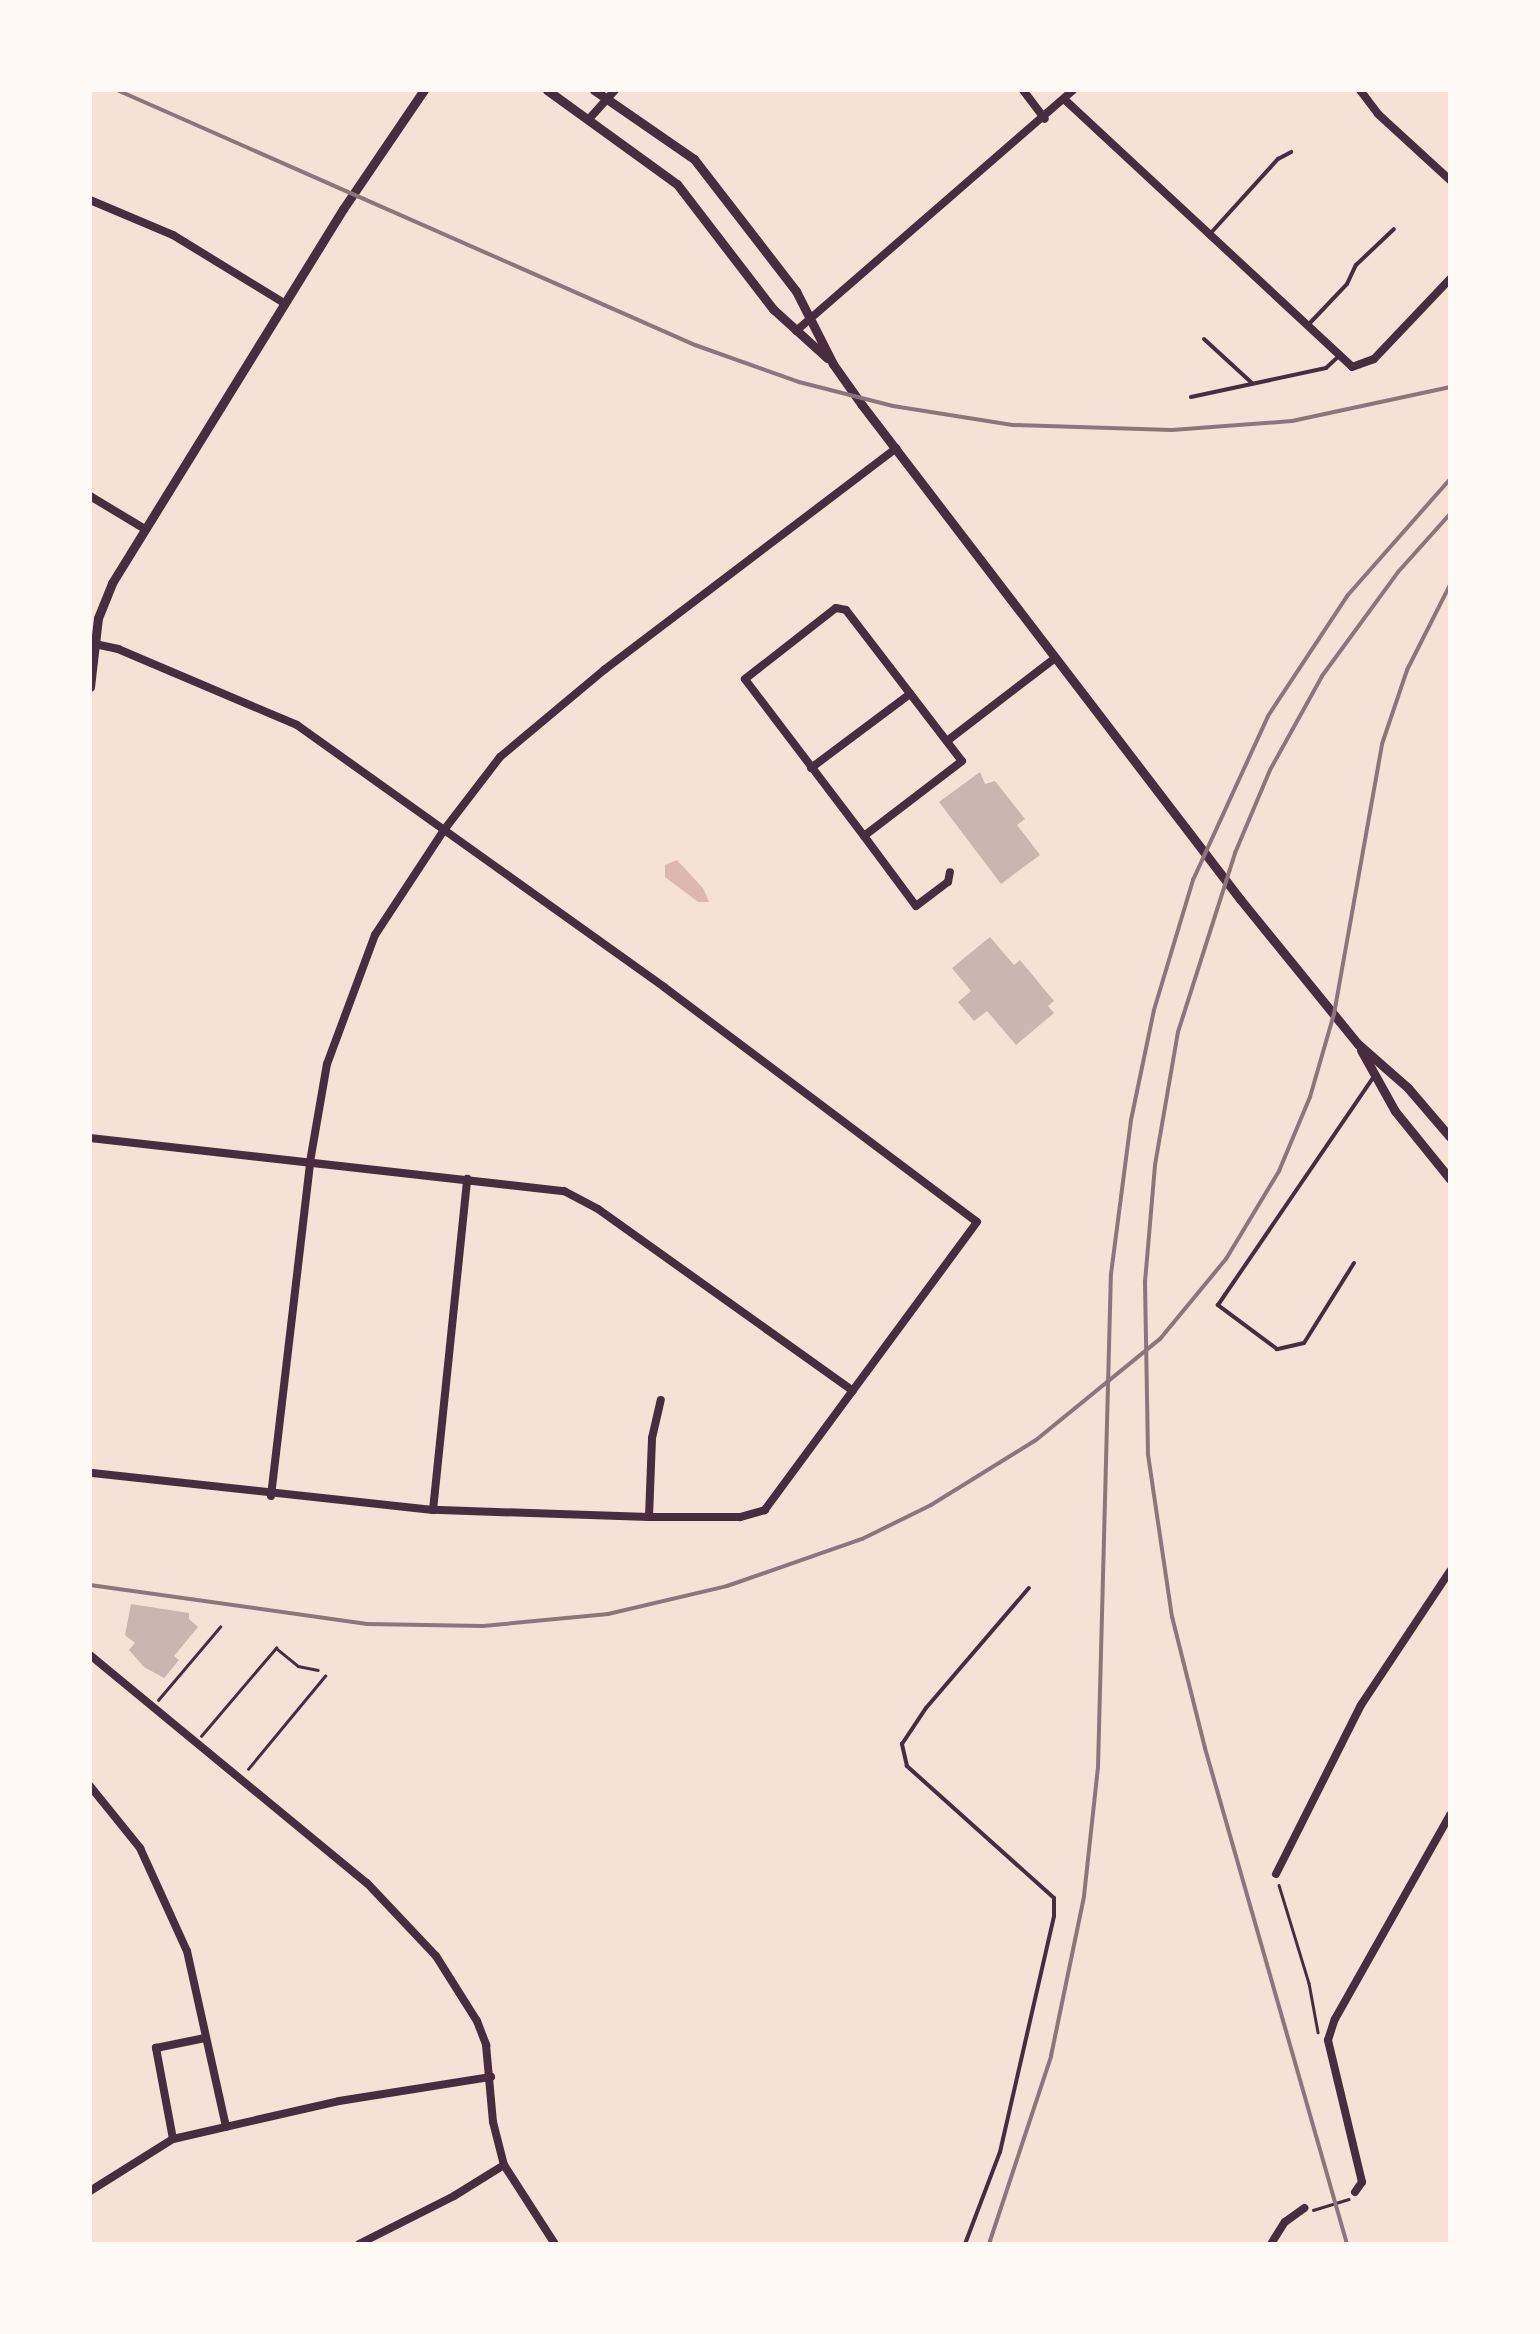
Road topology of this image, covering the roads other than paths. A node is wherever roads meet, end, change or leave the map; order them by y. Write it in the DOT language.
graph roads {
  1 [pos="547,90"];
  2 [pos="594,90"];
  3 [pos="615,90"];
  4 [pos="1023,90"];
  5 [pos="1073,90"];
  6 [pos="1360,90"];
  7 [pos="419,92"];
  8 [pos="604,97"];
  9 [pos="1064,99"];
  10 [pos="1044,119"];
  11 [pos="590,120"];
  12 [pos="1290,152"];
  13 [pos="1450,180"];
  14 [pos="90,200"];
  15 [pos="1394,229"];
  16 [pos="1210,235"];
  17 [pos="1450,280"];
  18 [pos="284,303"];
  19 [pos="811,319"];
  20 [pos="1306,327"];
  21 [pos="796,331"];
  22 [pos="1204,339"];
  23 [pos="1338,358"];
  24 [pos="833,364"];
  25 [pos="1252,384"];
  26 [pos="1191,397"];
  27 [pos="896,448"];
  28 [pos="90,496"];
  29 [pos="145,530"];
  30 [pos="92,643"];
  31 [pos="1055,658"];
  32 [pos="90,687"];
  33 [pos="910,694"];
  34 [pos="947,742"];
  35 [pos="811,768"];
  36 [pos="444,830"];
  37 [pos="864,836"];
  38 [pos="950,872"];
  39 [pos="1358,1044"];
  40 [pos="1375,1075"];
  41 [pos="1450,1137"];
  42 [pos="90,1138"];
  43 [pos="310,1162"];
  44 [pos="467,1179"];
  45 [pos="1450,1180"];
  46 [pos="1354,1264"];
  47 [pos="853,1391"];
  48 [pos="660,1400"];
  49 [pos="90,1473"];
  50 [pos="272,1496"];
  51 [pos="434,1510"];
  52 [pos="649,1517"];
  53 [pos="1450,1571"];
  54 [pos="1029,1588"];
  55 [pos="90,1655"];
  56 [pos="90,1786"];
  57 [pos="1450,1815"];
  58 [pos="1276,1874"];
  59 [pos="205,2038"];
  60 [pos="491,2078"];
  61 [pos="226,2127"];
  62 [pos="173,2139"];
  63 [pos="504,2164"];
  64 [pos="90,2191"];
  65 [pos="1354,2195"];
  66 [pos="1303,2210"];
  67 [pos="553,2243"];
  68 [pos="359,2244"];
  69 [pos="965,2244"];
  70 [pos="1270,2244"];
  1 -- 11 [label="street"];
  2 -- 8 [label="street"];
  3 -- 8 [label="street"];
  4 -- 10 [label="street"];
  5 -- 9 [label="street"];
  6 -- 13 [label="street"];
  7 -- 18 [label="street"];
  8 -- 11 [label="street"];
  8 -- 19 [label="street"];
  9 -- 10 [label="street"];
  9 -- 16 [label="street"];
  10 -- 19 [label="street"];
  11 -- 21 [label="street"];
  12 -- 16 [label="lane"];
  14 -- 18 [label="street"];
  15 -- 20 [label="lane"];
  16 -- 20 [label="street"];
  17 -- 23 [label="street"];
  18 -- 29 [label="street"];
  19 -- 21 [label="street"];
  19 -- 24 [label="street"];
  20 -- 23 [label="street"];
  21 -- 24 [label="street"];
  22 -- 25 [label="lane"];
  23 -- 25 [label="lane"];
  24 -- 27 [label="street"];
  25 -- 26 [label="lane"];
  27 -- 31 [label="street"];
  27 -- 36 [label="street"];
  28 -- 29 [label="street"];
  29 -- 30 [label="street"];
  30 -- 32 [label="street"];
  30 -- 36 [label="street"];
  31 -- 34 [label="street"];
  31 -- 39 [label="street"];
  33 -- 34 [label="street"];
  33 -- 35 [label="street"];
  33 -- 35 [label="street"];
  34 -- 37 [label="street"];
  35 -- 37 [label="street"];
  36 -- 43 [label="street"];
  36 -- 47 [label="street"];
  37 -- 38 [label="street"];
  39 -- 40 [label="street"];
  39 -- 41 [label="street"];
  40 -- 45 [label="street"];
  40 -- 46 [label="lane"];
  42 -- 43 [label="street"];
  43 -- 44 [label="street"];
  43 -- 50 [label="street"];
  44 -- 47 [label="street"];
  44 -- 51 [label="street"];
  47 -- 52 [label="street"];
  48 -- 52 [label="street"];
  49 -- 50 [label="street"];
  50 -- 51 [label="street"];
  51 -- 52 [label="street"];
  53 -- 58 [label="street"];
  54 -- 69 [label="lane"];
  55 -- 60 [label="street"];
  56 -- 59 [label="street"];
  57 -- 65 [label="street"];
  59 -- 61 [label="street"];
  59 -- 62 [label="street"];
  60 -- 61 [label="street"];
  60 -- 63 [label="street"];
  61 -- 62 [label="street"];
  62 -- 64 [label="street"];
  63 -- 67 [label="street"];
  63 -- 68 [label="street"];
  66 -- 70 [label="street"];
}
